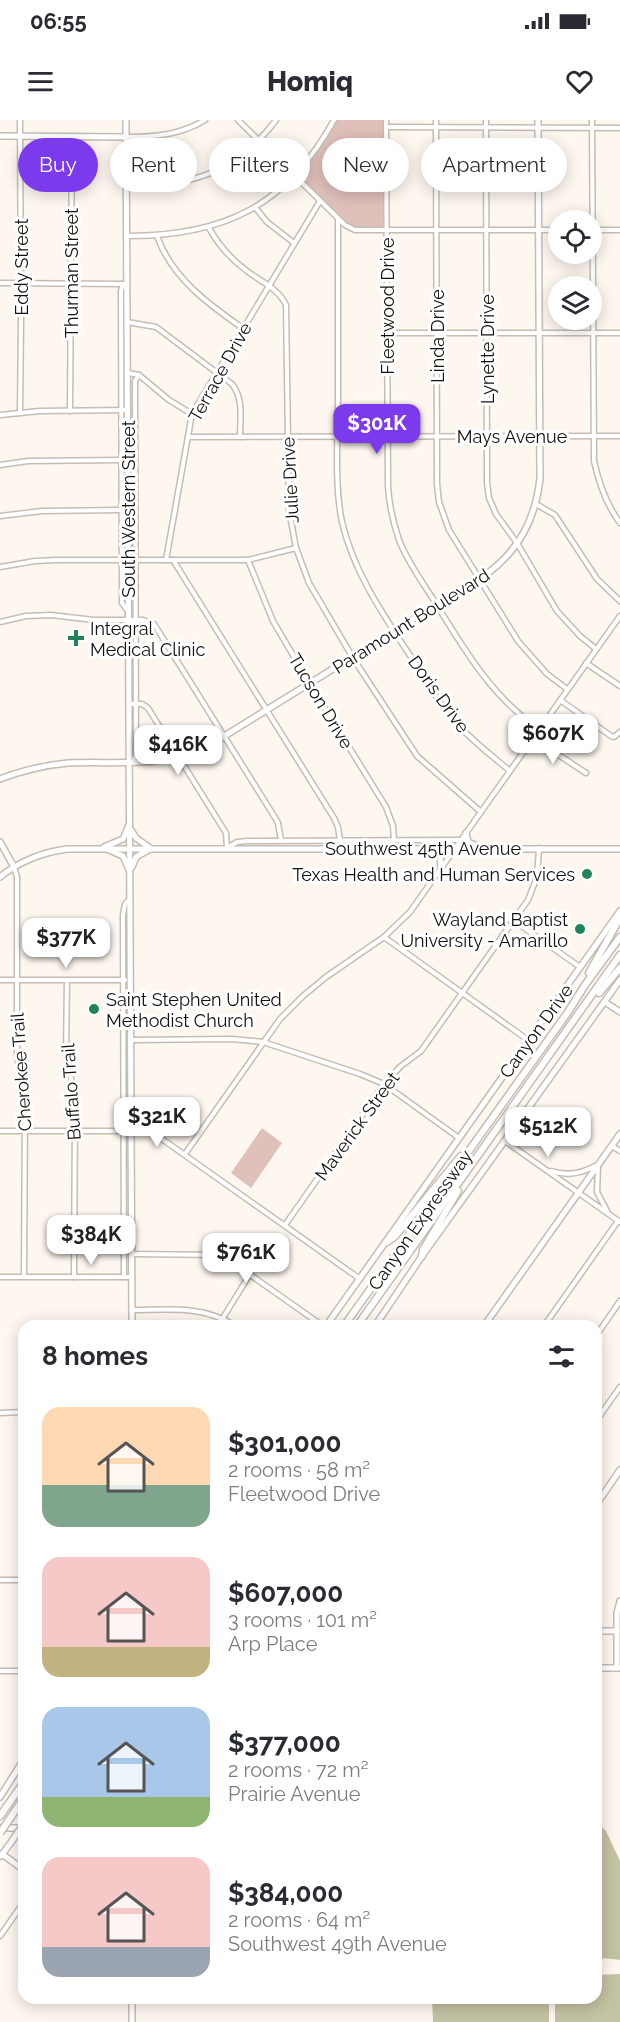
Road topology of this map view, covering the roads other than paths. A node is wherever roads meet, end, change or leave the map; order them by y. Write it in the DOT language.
graph roads {
  1 [pos="20,120"];
  2 [pos="126,120"];
  3 [pos="205,120"];
  4 [pos="238,120"];
  5 [pos="276,120"];
  6 [pos="334,120"];
  7 [pos="386,120"];
  8 [pos="436,120"];
  9 [pos="486,120"];
  10 [pos="538,120"];
  11 [pos="592,120"];
  12 [pos="436,127"];
  13 [pos="487,127"];
  14 [pos="538,127"];
  15 [pos="387,128"];
  16 [pos="592,128"];
  17 [pos="620,128"];
  18 [pos="0,135"];
  19 [pos="20,136"];
  20 [pos="72,136"];
  21 [pos="126,136"];
  22 [pos="255,138"];
  23 [pos="261,138"];
  24 [pos="310,159"];
  25 [pos="310,191"];
  26 [pos="126,192"];
  27 [pos="276,192"];
  28 [pos="320,201"];
  29 [pos="255,207"];
  30 [pos="592,210"];
  31 [pos="338,219"];
  32 [pos="209,228"];
  33 [pos="437,230"];
  34 [pos="487,230"];
  35 [pos="538,230"];
  36 [pos="548,230"];
  37 [pos="602,230"];
  38 [pos="620,230"];
  39 [pos="387,231"];
  40 [pos="127,236"];
  41 [pos="157,236"];
  42 [pos="294,243"];
  43 [pos="592,264"];
  44 [pos="0,283"];
  45 [pos="21,283"];
  46 [pos="71,283"];
  47 [pos="125,284"];
  48 [pos="268,286"];
  49 [pos="127,322"];
  50 [pos="244,328"];
  51 [pos="388,333"];
  52 [pos="437,333"];
  53 [pos="487,333"];
  54 [pos="539,333"];
  55 [pos="593,333"];
  56 [pos="620,333"];
  57 [pos="128,372"];
  58 [pos="217,372"];
  59 [pos="139,375"];
  60 [pos="124,410"];
  61 [pos="70,411"];
  62 [pos="20,413"];
  63 [pos="192,414"];
  64 [pos="0,415"];
  65 [pos="539,435"];
  66 [pos="288,436"];
  67 [pos="338,436"];
  68 [pos="388,436"];
  69 [pos="437,436"];
  70 [pos="488,436"];
  71 [pos="593,436"];
  72 [pos="620,436"];
  73 [pos="188,437"];
  74 [pos="240,437"];
  75 [pos="121,460"];
  76 [pos="0,465"];
  77 [pos="536,504"];
  78 [pos="121,510"];
  79 [pos="0,516"];
  80 [pos="620,523"];
  81 [pos="517,543"];
  82 [pos="296,548"];
  83 [pos="125,560"];
  84 [pos="136,560"];
  85 [pos="166,560"];
  86 [pos="173,560"];
  87 [pos="248,560"];
  88 [pos="0,567"];
  89 [pos="479,579"];
  90 [pos="620,601"];
  91 [pos="437,605"];
  92 [pos="620,616"];
  93 [pos="128,620"];
  94 [pos="136,620"];
  95 [pos="0,622"];
  96 [pos="394,632"];
  97 [pos="596,649"];
  98 [pos="353,658"];
  99 [pos="586,663"];
  100 [pos="310,684"];
  101 [pos="620,686"];
  102 [pos="567,689"];
  103 [pos="560,700"];
  104 [pos="129,704"];
  105 [pos="136,704"];
  106 [pos="268,710"];
  107 [pos="539,730"];
  108 [pos="620,732"];
  109 [pos="225,737"];
  110 [pos="533,738"];
  111 [pos="179,758"];
  112 [pos="131,763"];
  113 [pos="510,771"];
  114 [pos="586,774"];
  115 [pos="0,779"];
  116 [pos="481,812"];
  117 [pos="130,824"];
  118 [pos="466,833"];
  119 [pos="281,840"];
  120 [pos="340,840"];
  121 [pos="394,840"];
  122 [pos="439,840"];
  123 [pos="461,840"];
  124 [pos="0,842"];
  125 [pos="104,848"];
  126 [pos="130,848"];
  127 [pos="151,848"];
  128 [pos="227,848"];
  129 [pos="424,848"];
  130 [pos="439,848"];
  131 [pos="454,848"];
  132 [pos="482,848"];
  133 [pos="538,848"];
  134 [pos="620,849"];
  135 [pos="14,867"];
  136 [pos="441,867"];
  137 [pos="130,872"];
  138 [pos="0,877"];
  139 [pos="131,898"];
  140 [pos="620,911"];
  141 [pos="620,918"];
  142 [pos="513,920"];
  143 [pos="384,937"];
  144 [pos="620,937"];
  145 [pos="620,955"];
  146 [pos="581,967"];
  147 [pos="620,968"];
  148 [pos="0,980"];
  149 [pos="17,980"];
  150 [pos="66,980"];
  151 [pos="123,980"];
  152 [pos="131,980"];
  153 [pos="620,980"];
  154 [pos="585,985"];
  155 [pos="462,993"];
  156 [pos="605,1002"];
  157 [pos="620,1012"];
  158 [pos="566,1032"];
  159 [pos="132,1040"];
  160 [pos="528,1040"];
  161 [pos="263,1042"];
  162 [pos="384,1084"];
  163 [pos="124,1112"];
  164 [pos="131,1112"];
  165 [pos="488,1124"];
  166 [pos="0,1131"];
  167 [pos="25,1131"];
  168 [pos="75,1131"];
  169 [pos="124,1131"];
  170 [pos="131,1131"];
  171 [pos="620,1134"];
  172 [pos="459,1138"];
  173 [pos="505,1141"];
  174 [pos="612,1146"];
  175 [pos="620,1151"];
  176 [pos="185,1154"];
  177 [pos="599,1164"];
  178 [pos="546,1170"];
  179 [pos="466,1173"];
  180 [pos="579,1192"];
  181 [pos="124,1210"];
  182 [pos="132,1210"];
  183 [pos="610,1215"];
  184 [pos="619,1221"];
  185 [pos="285,1225"];
  186 [pos="387,1242"];
  187 [pos="132,1254"];
  188 [pos="422,1256"];
  189 [pos="132,1262"];
  190 [pos="124,1263"];
  191 [pos="250,1274"];
  192 [pos="0,1277"];
  193 [pos="24,1277"];
  194 [pos="74,1277"];
  195 [pos="124,1277"];
  196 [pos="132,1277"];
  197 [pos="360,1279"];
  198 [pos="620,1302"];
  199 [pos="133,1310"];
  200 [pos="221,1317"];
  201 [pos="132,1320"];
  202 [pos="220,1320"];
  203 [pos="226,1320"];
  204 [pos="316,1320"];
  205 [pos="329,1320"];
  206 [pos="348,1320"];
  207 [pos="361,1320"];
  208 [pos="379,1320"];
  209 [pos="488,1320"];
  210 [pos="548,1320"];
  211 [pos="602,1328"];
  212 [pos="620,1387"];
  213 [pos="18,1412"];
  214 [pos="602,1412"];
  215 [pos="0,1413"];
  216 [pos="620,1470"];
  217 [pos="602,1496"];
  218 [pos="0,1580"];
  219 [pos="18,1580"];
  220 [pos="620,1601"];
  221 [pos="602,1631"];
  222 [pos="617,1631"];
  223 [pos="602,1668"];
  224 [pos="618,1668"];
  225 [pos="0,1671"];
  226 [pos="18,1671"];
  227 [pos="18,1768"];
  228 [pos="18,1790"];
  229 [pos="0,1797"];
  230 [pos="18,1807"];
  231 [pos="0,1816"];
  232 [pos="0,1828"];
  233 [pos="18,1828"];
  234 [pos="18,1832"];
  235 [pos="0,1833"];
  236 [pos="1,1856"];
  237 [pos="18,1866"];
  238 [pos="18,1910"];
  239 [pos="0,1936"];
  240 [pos="132,2004"];
  241 [pos="132,2022"];
  1 -- 19 [label="street, Eddy Street"];
  2 -- 21 [label="main road, South Western Street"];
  3 -- 21 [label="street"];
  4 -- 22 [label="street"];
  5 -- 23 [label="street"];
  6 -- 24 [label="street"];
  7 -- 15 [label="street, Fleetwood Drive"];
  8 -- 12 [label="street, Linda Drive"];
  9 -- 13 [label="street, Lynette Drive"];
  10 -- 14 [label="main road, Paramount Boulevard"];
  11 -- 16 [label="street"];
  12 -- 13 [label="street"];
  12 -- 15 [label="street"];
  12 -- 33 [label="street, Linda Drive"];
  13 -- 14 [label="street"];
  13 -- 34 [label="street, Lynette Drive"];
  14 -- 16 [label="street"];
  14 -- 35 [label="main road, Paramount Boulevard"];
  15 -- 39 [label="street, Fleetwood Drive"];
  16 -- 17 [label="street"];
  16 -- 30 [label="street"];
  18 -- 19 [label="main road"];
  19 -- 20 [label="main road"];
  19 -- 45 [label="street, Eddy Street"];
  20 -- 21 [label="main road"];
  20 -- 46 [label="street, Thurman Street"];
  25 -- 28 [label="street"];
  26 -- 40 [label="main road, South Western Street"];
  27 -- 29 [label="street"];
  28 -- 31 [label="street"];
  28 -- 42 [label="street, Terrace Drive"];
  29 -- 32 [label="street"];
  29 -- 42 [label="street"];
  31 -- 39 [label="street"];
  31 -- 67 [label="street, Doris Drive"];
  32 -- 41 [label="street"];
  32 -- 48 [label="street, Julie Drive"];
  33 -- 34 [label="street"];
  33 -- 39 [label="street"];
  33 -- 52 [label="street, Linda Drive"];
  34 -- 35 [label="street"];
  34 -- 53 [label="street, Lynette Drive"];
  35 -- 36 [label="street"];
  35 -- 54 [label="main road, Paramount Boulevard"];
  37 -- 38 [label="street"];
  39 -- 51 [label="street, Fleetwood Drive"];
  40 -- 41 [label="street"];
  40 -- 47 [label="main road, South Western Street"];
  41 -- 50 [label="street"];
  42 -- 48 [label="street, Terrace Drive"];
  43 -- 55 [label="street"];
  44 -- 45 [label="street"];
  45 -- 46 [label="street"];
  45 -- 62 [label="street, Eddy Street"];
  46 -- 47 [label="street"];
  46 -- 61 [label="street, Thurman Street"];
  47 -- 49 [label="main road, South Western Street"];
  47 -- 60 [label="street"];
  48 -- 50 [label="street, Terrace Drive"];
  48 -- 66 [label="street, Julie Drive"];
  49 -- 57 [label="main road, South Western Street"];
  49 -- 58 [label="street"];
  50 -- 58 [label="street, Terrace Drive"];
  51 -- 52 [label="street"];
  51 -- 68 [label="street, Fleetwood Drive"];
  52 -- 53 [label="street"];
  52 -- 69 [label="street, Linda Drive"];
  53 -- 54 [label="street"];
  53 -- 70 [label="street, Lynette Drive"];
  54 -- 55 [label="street"];
  54 -- 65 [label="main road, Paramount Boulevard"];
  55 -- 56 [label="street"];
  55 -- 71 [label="street"];
  57 -- 59 [label="street"];
  57 -- 60 [label="main road, South Western Street"];
  58 -- 63 [label="street, Terrace Drive"];
  58 -- 74 [label="street"];
  59 -- 63 [label="street"];
  59 -- 84 [label="street"];
  60 -- 61 [label="street"];
  60 -- 75 [label="street"];
  60 -- 83 [label="main road, South Western Street"];
  61 -- 62 [label="street"];
  62 -- 64 [label="street"];
  63 -- 73 [label="street, Terrace Drive"];
  65 -- 70 [label="street, Mays Avenue"];
  65 -- 71 [label="street, Mays Avenue"];
  65 -- 77 [label="main road, Paramount Boulevard"];
  66 -- 67 [label="street, Mays Avenue"];
  66 -- 74 [label="street, Mays Avenue"];
  66 -- 82 [label="street, Julie Drive"];
  67 -- 68 [label="street, Mays Avenue"];
  67 -- 96 [label="street, Doris Drive"];
  68 -- 69 [label="street, Mays Avenue"];
  68 -- 91 [label="street, Fleetwood Drive"];
  69 -- 70 [label="street, Mays Avenue"];
  69 -- 89 [label="street, Linda Drive"];
  70 -- 81 [label="street, Lynette Drive"];
  71 -- 72 [label="street, Mays Avenue"];
  71 -- 80 [label="street"];
  73 -- 74 [label="street, Mays Avenue"];
  73 -- 85 [label="street, Terrace Drive"];
  75 -- 76 [label="street"];
  75 -- 78 [label="street"];
  77 -- 81 [label="main road, Paramount Boulevard"];
  77 -- 90 [label="street"];
  78 -- 79 [label="street"];
  78 -- 83 [label="street"];
  81 -- 89 [label="main road, Paramount Boulevard"];
  81 -- 97 [label="street, Lynette Drive"];
  82 -- 87 [label="street"];
  82 -- 98 [label="street, Julie Drive"];
  83 -- 84 [label="street"];
  83 -- 88 [label="street"];
  83 -- 93 [label="main road, South Western Street"];
  84 -- 85 [label="street"];
  84 -- 94 [label="street"];
  85 -- 86 [label="street"];
  86 -- 87 [label="street"];
  86 -- 106 [label="street"];
  87 -- 100 [label="street, Tucson Drive"];
  89 -- 91 [label="main road, Paramount Boulevard"];
  89 -- 102 [label="street, Linda Drive"];
  91 -- 96 [label="main road, Paramount Boulevard"];
  91 -- 107 [label="street, Fleetwood Drive"];
  92 -- 97 [label="street"];
  93 -- 94 [label="street"];
  93 -- 95 [label="street"];
  93 -- 104 [label="main road, South Western Street"];
  94 -- 105 [label="street"];
  94 -- 109 [label="street"];
  96 -- 98 [label="main road, Paramount Boulevard"];
  96 -- 113 [label="street, Doris Drive"];
  97 -- 99 [label="street"];
  98 -- 100 [label="main road, Paramount Boulevard"];
  98 -- 116 [label="street, Julie Drive"];
  99 -- 101 [label="street"];
  99 -- 102 [label="street"];
  100 -- 106 [label="main road, Paramount Boulevard"];
  100 -- 121 [label="street, Tucson Drive"];
  102 -- 103 [label="street"];
  103 -- 107 [label="street"];
  103 -- 108 [label="street"];
  104 -- 105 [label="street"];
  104 -- 112 [label="main road, South Western Street"];
  105 -- 111 [label="street"];
  105 -- 112 [label="street"];
  106 -- 109 [label="main road, Paramount Boulevard"];
  106 -- 120 [label="street"];
  107 -- 110 [label="street"];
  109 -- 111 [label="main road, Paramount Boulevard"];
  109 -- 119 [label="street"];
  110 -- 113 [label="street"];
  110 -- 114 [label="street"];
  111 -- 112 [label="main road, Paramount Boulevard"];
  111 -- 128 [label="street"];
  112 -- 115 [label="main road, Paramount Boulevard"];
  112 -- 117 [label="main road, South Western Street"];
  113 -- 116 [label="street"];
  116 -- 118 [label="street"];
  117 -- 125 [label="main road"];
  117 -- 126 [label="main road, South Western Street"];
  117 -- 127 [label="main road"];
  118 -- 123 [label="street"];
  118 -- 132 [label="main road"];
  119 -- 120 [label="street, Southwest 45th Avenue"];
  119 -- 128 [label="street, Southwest 45th Avenue"];
  120 -- 121 [label="street, Southwest 45th Avenue"];
  121 -- 122 [label="street, Southwest 45th Avenue"];
  122 -- 123 [label="street, Southwest 45th Avenue"];
  122 -- 130 [label="street"];
  123 -- 131 [label="street"];
  124 -- 135 [label="main road"];
  125 -- 126 [label="main road, Southwest 45th Avenue"];
  125 -- 135 [label="main road, Southwest 45th Avenue"];
  125 -- 137 [label="main road"];
  126 -- 127 [label="main road, Southwest 45th Avenue"];
  126 -- 137 [label="main road, South Western Street"];
  127 -- 128 [label="main road, Southwest 45th Avenue"];
  127 -- 137 [label="main road"];
  128 -- 129 [label="main road, Southwest 45th Avenue"];
  129 -- 130 [label="main road, Southwest 45th Avenue"];
  129 -- 136 [label="main road"];
  130 -- 131 [label="main road, Southwest 45th Avenue"];
  131 -- 132 [label="main road, Southwest 45th Avenue"];
  131 -- 136 [label="street"];
  132 -- 133 [label="main road, Southwest 45th Avenue"];
  133 -- 134 [label="main road, Southwest 45th Avenue"];
  133 -- 142 [label="street, Maverick Street"];
  135 -- 138 [label="main road, Southwest 45th Avenue"];
  135 -- 149 [label="street, Cherokee Trail"];
  136 -- 143 [label="street"];
  137 -- 139 [label="main road, South Western Street"];
  139 -- 151 [label="street, South Western Street"];
  139 -- 152 [label="main road, South Western Street"];
  140 -- 146 [label="main road, Canyon Drive"];
  141 -- 154 [label="highway"];
  142 -- 146 [label="street"];
  142 -- 155 [label="street, Maverick Street"];
  143 -- 155 [label="street"];
  143 -- 161 [label="street"];
  144 -- 154 [label="highway, Canyon Expressway"];
  145 -- 158 [label="highway, Canyon Expressway"];
  146 -- 160 [label="main road, Canyon Drive"];
  147 -- 158 [label="highway"];
  148 -- 149 [label="street"];
  149 -- 150 [label="street"];
  149 -- 167 [label="street, Cherokee Trail"];
  150 -- 151 [label="street"];
  150 -- 168 [label="street, Buffalo Trail"];
  151 -- 152 [label="street"];
  151 -- 163 [label="street, South Western Street"];
  152 -- 159 [label="main road, South Western Street"];
  153 -- 156 [label="main road"];
  154 -- 165 [label="highway, Canyon Expressway"];
  155 -- 160 [label="street"];
  155 -- 162 [label="street, Maverick Street"];
  156 -- 157 [label="main road"];
  156 -- 173 [label="main road"];
  158 -- 179 [label="highway, Canyon Expressway"];
  159 -- 161 [label="street"];
  159 -- 164 [label="main road, South Western Street"];
  160 -- 172 [label="main road, Canyon Drive"];
  161 -- 162 [label="street"];
  161 -- 176 [label="street"];
  162 -- 172 [label="street"];
  162 -- 185 [label="street, Maverick Street"];
  163 -- 164 [label="street"];
  163 -- 169 [label="street, South Western Street"];
  164 -- 170 [label="main road, South Western Street"];
  165 -- 186 [label="highway"];
  165 -- 206 [label="highway, Canyon Expressway"];
  166 -- 167 [label="street"];
  167 -- 168 [label="street"];
  167 -- 193 [label="street, Cherokee Trail"];
  168 -- 169 [label="street"];
  168 -- 194 [label="street, Buffalo Trail"];
  169 -- 170 [label="street"];
  169 -- 181 [label="street, South Western Street"];
  170 -- 176 [label="street"];
  170 -- 182 [label="main road, South Western Street"];
  171 -- 174 [label="main road"];
  172 -- 186 [label="main road, Canyon Drive"];
  173 -- 178 [label="street"];
  173 -- 188 [label="main road"];
  174 -- 175 [label="street"];
  174 -- 177 [label="main road"];
  176 -- 185 [label="street"];
  177 -- 178 [label="street"];
  177 -- 180 [label="main road"];
  177 -- 183 [label="street"];
  178 -- 180 [label="street"];
  179 -- 188 [label="highway"];
  179 -- 207 [label="highway, Canyon Expressway"];
  180 -- 183 [label="street"];
  180 -- 209 [label="main road"];
  181 -- 182 [label="street"];
  181 -- 190 [label="street, South Western Street"];
  182 -- 187 [label="main road, South Western Street"];
  183 -- 184 [label="street"];
  184 -- 210 [label="street"];
  185 -- 197 [label="street"];
  186 -- 197 [label="main road, Canyon Drive"];
  187 -- 189 [label="main road, South Western Street"];
  187 -- 191 [label="street"];
  188 -- 208 [label="main road"];
  189 -- 190 [label="street"];
  189 -- 196 [label="main road, South Western Street"];
  190 -- 195 [label="street, South Western Street"];
  191 -- 200 [label="street"];
  191 -- 204 [label="street"];
  192 -- 193 [label="street"];
  193 -- 194 [label="street"];
  194 -- 195 [label="street"];
  195 -- 196 [label="street"];
  196 -- 199 [label="main road, South Western Street"];
  197 -- 205 [label="main road, Canyon Drive"];
  198 -- 211 [label="street"];
  199 -- 200 [label="street"];
  199 -- 201 [label="main road, South Western Street"];
  200 -- 202 [label="street"];
  200 -- 203 [label="street"];
  212 -- 214 [label="street"];
  213 -- 215 [label="street"];
  216 -- 217 [label="main road"];
  218 -- 219 [label="street"];
  220 -- 222 [label="main road"];
  221 -- 222 [label="main road"];
  222 -- 224 [label="main road"];
  223 -- 224 [label="main road"];
  225 -- 226 [label="street"];
  227 -- 229 [label="main road"];
  228 -- 231 [label="highway"];
  230 -- 235 [label="highway, bridge"];
  232 -- 233 [label="main road"];
  234 -- 236 [label="main road, bridge"];
  236 -- 237 [label="main road"];
  238 -- 239 [label="street"];
  240 -- 241 [label="main road"];
}
